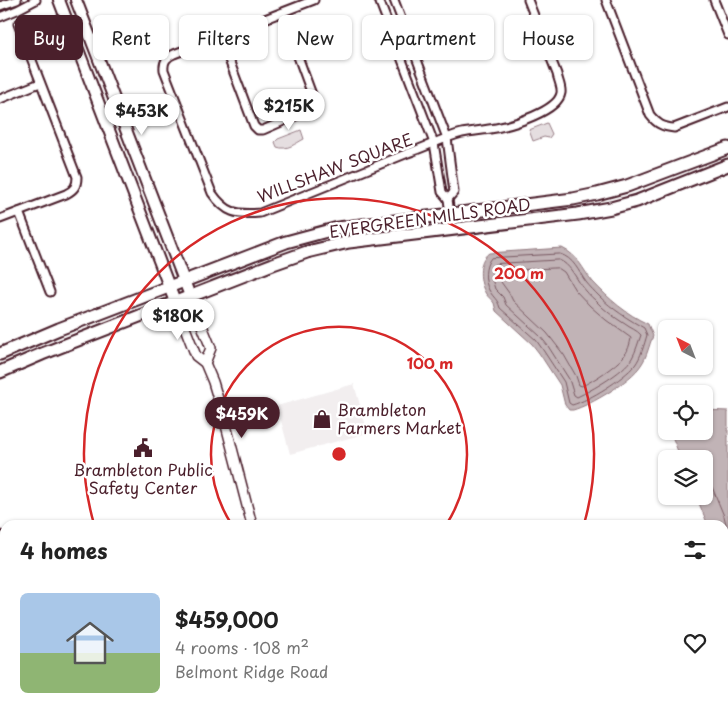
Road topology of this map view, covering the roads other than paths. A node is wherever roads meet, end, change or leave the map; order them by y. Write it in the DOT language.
graph roads {
  1 [pos="17,0"];
  2 [pos="36,0"];
  3 [pos="59,0"];
  4 [pos="76,0"];
  5 [pos="314,0"];
  6 [pos="380,0"];
  7 [pos="394,0"];
  8 [pos="528,0"];
  9 [pos="606,0"];
  10 [pos="714,0"];
  11 [pos="0,6"];
  12 [pos="282,13"];
  13 [pos="0,17"];
  14 [pos="268,18"];
  15 [pos="728,35"];
  16 [pos="179,52"];
  17 [pos="31,60"];
  18 [pos="229,60"];
  19 [pos="40,83"];
  20 [pos="0,99"];
  21 [pos="728,107"];
  22 [pos="447,138"];
  23 [pos="434,143"];
  24 [pos="728,148"];
  25 [pos="728,165"];
  26 [pos="448,199"];
  27 [pos="19,212"];
  28 [pos="450,214"];
  29 [pos="0,219"];
  30 [pos="452,230"];
  31 [pos="184,281"];
  32 [pos="169,287"];
  33 [pos="50,292"];
  34 [pos="190,296"];
  35 [pos="175,302"];
  36 [pos="0,354"];
  37 [pos="205,363"];
  38 [pos="0,372"];
  39 [pos="251,520"];
  1 -- 11 [label="street"];
  2 -- 13 [label="street"];
  3 -- 32 [label="main road"];
  4 -- 31 [label="main road"];
  5 -- 12 [label="street, WILLSHAW SQUARE"];
  6 -- 23 [label="street"];
  7 -- 22 [label="street"];
  8 -- 22 [label="street, WILLSHAW SQUARE"];
  9 -- 21 [label="street"];
  10 -- 15 [label="street"];
  12 -- 14 [label="street, WILLSHAW SQUARE"];
  12 -- 18 [label="street"];
  16 -- 23 [label="street, WILLSHAW SQUARE"];
  17 -- 19 [label="street"];
  19 -- 20 [label="street"];
  19 -- 27 [label="street"];
  22 -- 23 [label="street, WILLSHAW SQUARE"];
  22 -- 26 [label="street"];
  23 -- 26 [label="street"];
  24 -- 28 [label="main road, EVERGREEN MILLS ROAD"];
  25 -- 30 [label="main road, EVERGREEN MILLS ROAD"];
  26 -- 28 [label="street"];
  27 -- 29 [label="street"];
  27 -- 33 [label="street"];
  28 -- 30 [label="street"];
  28 -- 31 [label="main road, EVERGREEN MILLS ROAD"];
  30 -- 34 [label="main road, EVERGREEN MILLS ROAD"];
  31 -- 32 [label="main road, EVERGREEN MILLS ROAD"];
  31 -- 34 [label="main road"];
  32 -- 35 [label="main road"];
  32 -- 36 [label="main road, EVERGREEN MILLS ROAD"];
  34 -- 35 [label="main road, EVERGREEN MILLS ROAD"];
  34 -- 37 [label="street"];
  35 -- 37 [label="street"];
  35 -- 38 [label="main road, EVERGREEN MILLS ROAD"];
  37 -- 39 [label="street"];
}
